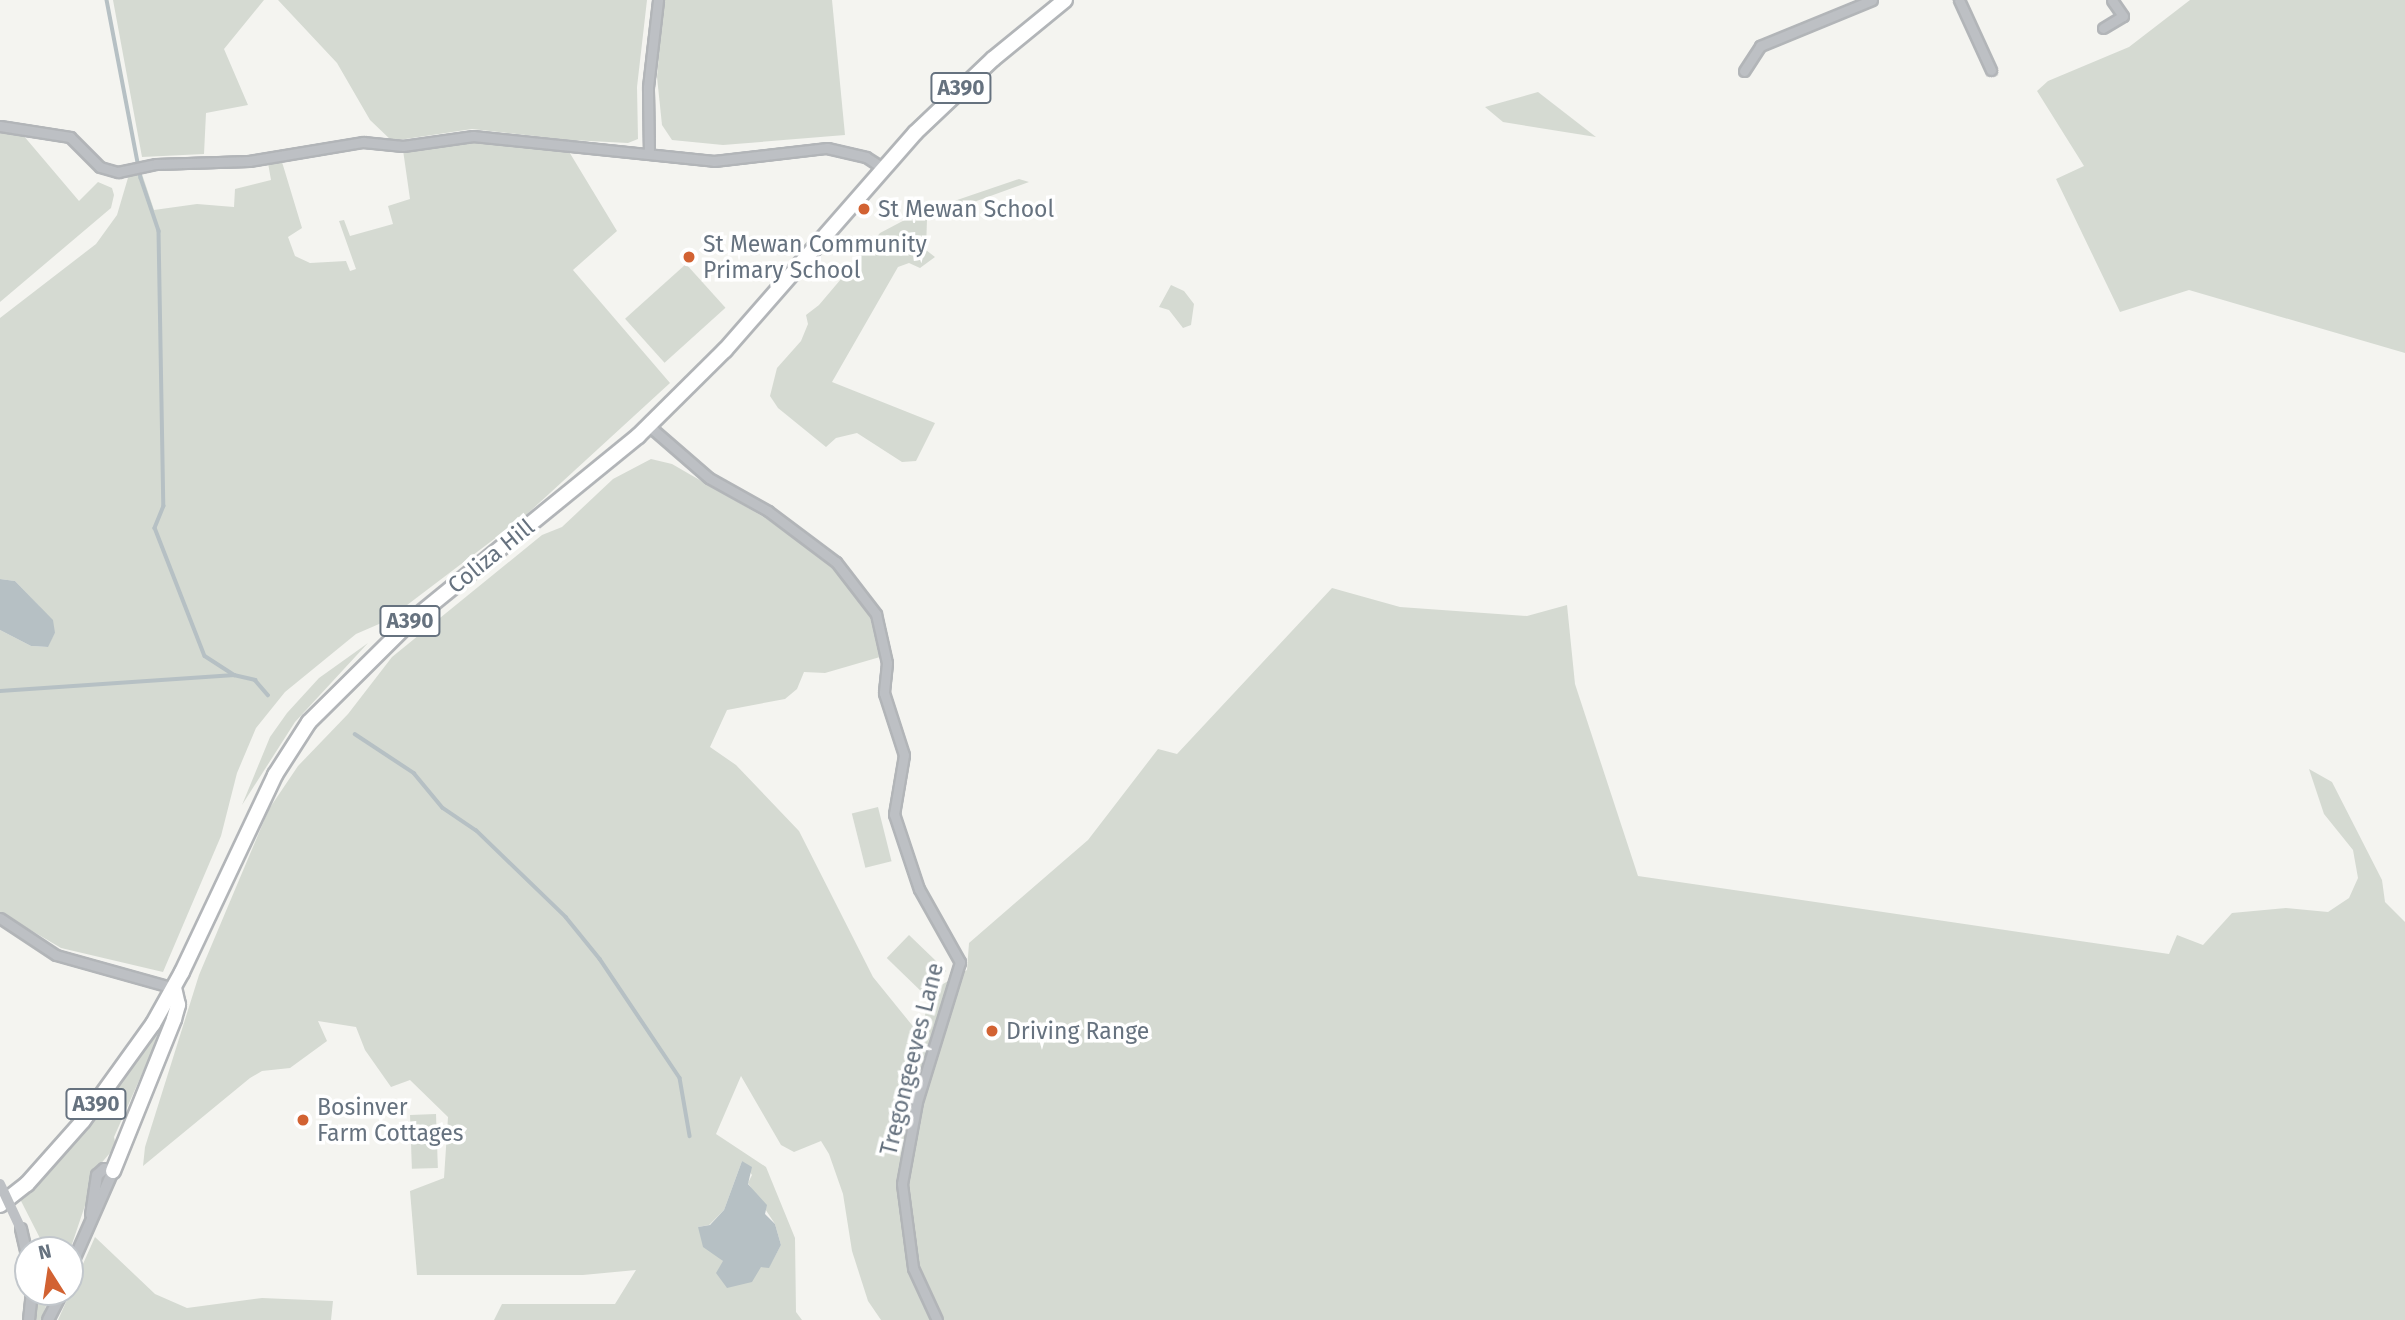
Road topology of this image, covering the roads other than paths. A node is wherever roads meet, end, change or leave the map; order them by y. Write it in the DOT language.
graph roads {
  1 [pos="657,0"];
  2 [pos="1065,0"];
  3 [pos="1872,0"];
  4 [pos="2112,0"];
  5 [pos="1963,1"];
  6 [pos="2103,28"];
  7 [pos="1991,69"];
  8 [pos="1744,71"];
  9 [pos="0,126"];
  10 [pos="649,154"];
  11 [pos="883,168"];
  12 [pos="649,426"];
  13 [pos="0,918"];
  14 [pos="174,988"];
  15 [pos="113,1171"];
  16 [pos="0,1184"];
  17 [pos="0,1205"];
  18 [pos="24,1236"];
  19 [pos="83,1236"];
  20 [pos="937,1320"];
  1 -- 10 [label="street"];
  2 -- 11 [label="highway, A390"];
  3 -- 8 [label="street"];
  4 -- 6 [label="street"];
  5 -- 7 [label="street"];
  9 -- 10 [label="street"];
  10 -- 11 [label="street"];
  11 -- 12 [label="highway, A390"];
  12 -- 14 [label="highway, Coliza Hill / A390"];
  12 -- 20 [label="street, Tregongeeves Lane"];
  13 -- 14 [label="street"];
  14 -- 15 [label="highway"];
  14 -- 17 [label="highway, A390"];
  15 -- 19 [label="street"];
  16 -- 18 [label="street, bridge"];
}
